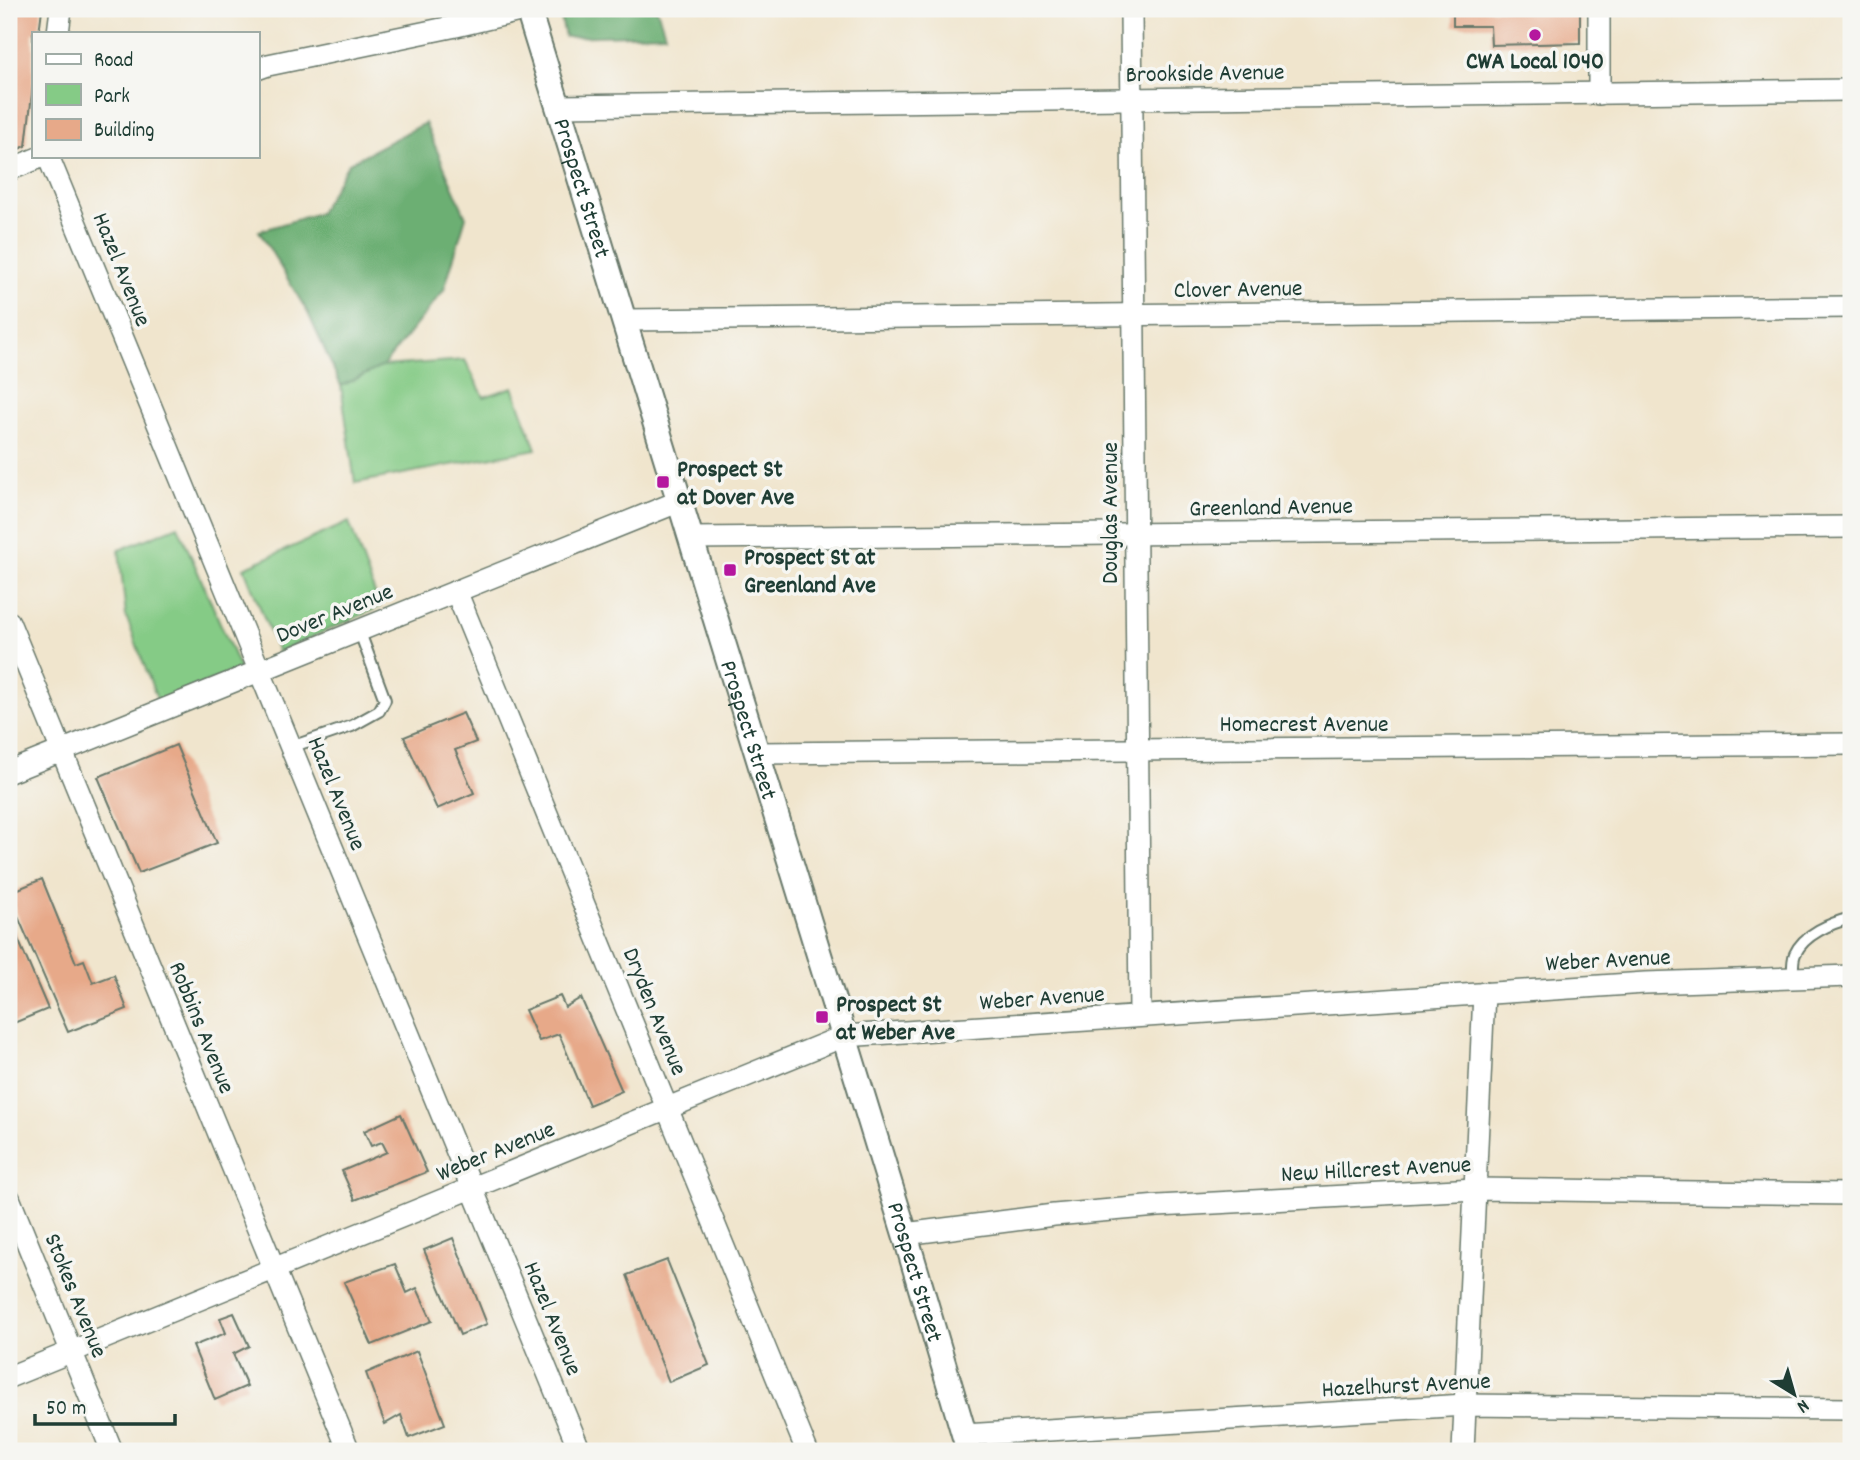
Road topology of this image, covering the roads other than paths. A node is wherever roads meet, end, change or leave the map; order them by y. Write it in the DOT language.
graph roads {
  1 [pos="61,9"];
  2 [pos="528,9"];
  3 [pos="1131,9"];
  4 [pos="1599,9"];
  5 [pos="58,32"];
  6 [pos="259,68"];
  7 [pos="1851,90"];
  8 [pos="1600,93"];
  9 [pos="1132,99"];
  10 [pos="559,106"];
  11 [pos="41,158"];
  12 [pos="47,158"];
  13 [pos="9,170"];
  14 [pos="1851,307"];
  15 [pos="1134,315"];
  16 [pos="625,320"];
  17 [pos="680,501"];
  18 [pos="1851,527"];
  19 [pos="1136,534"];
  20 [pos="691,538"];
  21 [pos="456,591"];
  22 [pos="9,622"];
  23 [pos="359,630"];
  24 [pos="260,670"];
  25 [pos="1851,744"];
  26 [pos="291,747"];
  27 [pos="61,750"];
  28 [pos="1137,750"];
  29 [pos="758,753"];
  30 [pos="9,772"];
  31 [pos="1851,918"];
  32 [pos="1851,976"];
  33 [pos="1793,977"];
  34 [pos="1484,993"];
  35 [pos="1140,1016"];
  36 [pos="844,1036"];
  37 [pos="667,1108"];
  38 [pos="472,1188"];
  39 [pos="1475,1189"];
  40 [pos="1851,1194"];
  41 [pos="9,1198"];
  42 [pos="905,1234"];
  43 [pos="274,1269"];
  44 [pos="71,1352"];
  45 [pos="9,1377"];
  46 [pos="1465,1405"];
  47 [pos="1851,1409"];
  48 [pos="967,1443"];
  49 [pos="112,1451"];
  50 [pos="349,1451"];
  51 [pos="580,1451"];
  52 [pos="807,1451"];
  53 [pos="1462,1451"];
  1 -- 5 [label="street"];
  2 -- 6 [label="street"];
  2 -- 10 [label="street, Prospect Street"];
  3 -- 9 [label="street, Douglas Avenue"];
  4 -- 8 [label="street"];
  7 -- 8 [label="street, Brookside Avenue"];
  8 -- 9 [label="street, Brookside Avenue"];
  9 -- 10 [label="street, Brookside Avenue"];
  9 -- 15 [label="street, Douglas Avenue"];
  10 -- 16 [label="street, Prospect Street"];
  11 -- 13 [label="street"];
  12 -- 24 [label="street, Hazel Avenue"];
  14 -- 15 [label="street, Clover Avenue"];
  15 -- 16 [label="street, Clover Avenue"];
  15 -- 19 [label="street, Douglas Avenue"];
  16 -- 17 [label="street, Prospect Street"];
  17 -- 20 [label="street, Prospect Street"];
  17 -- 21 [label="street, Dover Avenue"];
  18 -- 19 [label="street, Greenland Avenue"];
  19 -- 20 [label="street, Greenland Avenue"];
  19 -- 28 [label="street, Douglas Avenue"];
  20 -- 29 [label="street, Prospect Street"];
  21 -- 23 [label="street, Dover Avenue"];
  21 -- 37 [label="street, Dryden Avenue"];
  22 -- 27 [label="street, Robbins Avenue"];
  23 -- 24 [label="street, Dover Avenue"];
  23 -- 26 [label="lane"];
  24 -- 26 [label="street, Hazel Avenue"];
  24 -- 27 [label="street, Dover Avenue"];
  25 -- 28 [label="street, Homecrest Avenue"];
  26 -- 38 [label="street, Hazel Avenue"];
  27 -- 30 [label="street, Dover Avenue"];
  27 -- 43 [label="street, Robbins Avenue"];
  28 -- 29 [label="street, Homecrest Avenue"];
  28 -- 35 [label="street, Douglas Avenue"];
  29 -- 36 [label="street, Prospect Street"];
  31 -- 33 [label="lane"];
  32 -- 33 [label="street, Weber Avenue"];
  33 -- 34 [label="street, Weber Avenue"];
  34 -- 35 [label="street, Weber Avenue"];
  34 -- 39 [label="street"];
  35 -- 36 [label="street, Weber Avenue"];
  36 -- 37 [label="street, Weber Avenue"];
  36 -- 42 [label="street, Prospect Street"];
  37 -- 38 [label="street, Weber Avenue"];
  37 -- 52 [label="street, Dryden Avenue"];
  38 -- 43 [label="street, Weber Avenue"];
  38 -- 51 [label="street, Hazel Avenue"];
  39 -- 40 [label="street, New Hillcrest Avenue"];
  39 -- 42 [label="street, New Hillcrest Avenue"];
  39 -- 46 [label="street"];
  41 -- 44 [label="street, Stokes Avenue"];
  42 -- 48 [label="street, Prospect Street"];
  43 -- 44 [label="street, Weber Avenue"];
  43 -- 50 [label="street, Robbins Avenue"];
  44 -- 45 [label="street, Weber Avenue"];
  44 -- 49 [label="street, Stokes Avenue"];
  46 -- 47 [label="street, Hazelhurst Avenue"];
  46 -- 48 [label="street, Hazelhurst Avenue"];
  46 -- 53 [label="street"];
}
